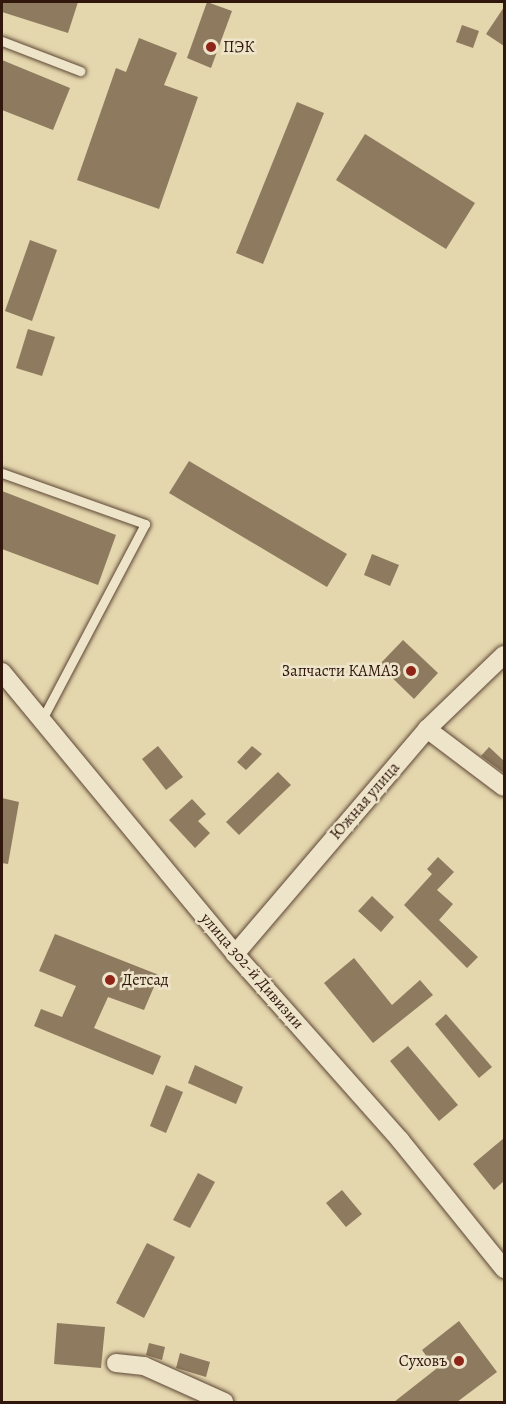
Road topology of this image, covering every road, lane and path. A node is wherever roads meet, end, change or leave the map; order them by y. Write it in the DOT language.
graph roads {
  1 [pos="2,41"];
  2 [pos="80,71"];
  3 [pos="2,473"];
  4 [pos="503,659"];
  5 [pos="2,672"];
  6 [pos="42,719"];
  7 [pos="427,729"];
  8 [pos="504,787"];
  9 [pos="235,954"];
  10 [pos="504,1269"];
  11 [pos="116,1363"];
  12 [pos="224,1402"];
  1 -- 2 [label="lane"];
  3 -- 6 [label="lane"];
  4 -- 7 [label="street, Южная улица"];
  5 -- 6 [label="street, улица 302-й Дивизии"];
  6 -- 9 [label="street, улица 302-й Дивизии"];
  7 -- 8 [label="street"];
  7 -- 9 [label="street, Южная улица"];
  9 -- 10 [label="street, улица 302-й Дивизии"];
  11 -- 12 [label="street"];
}
